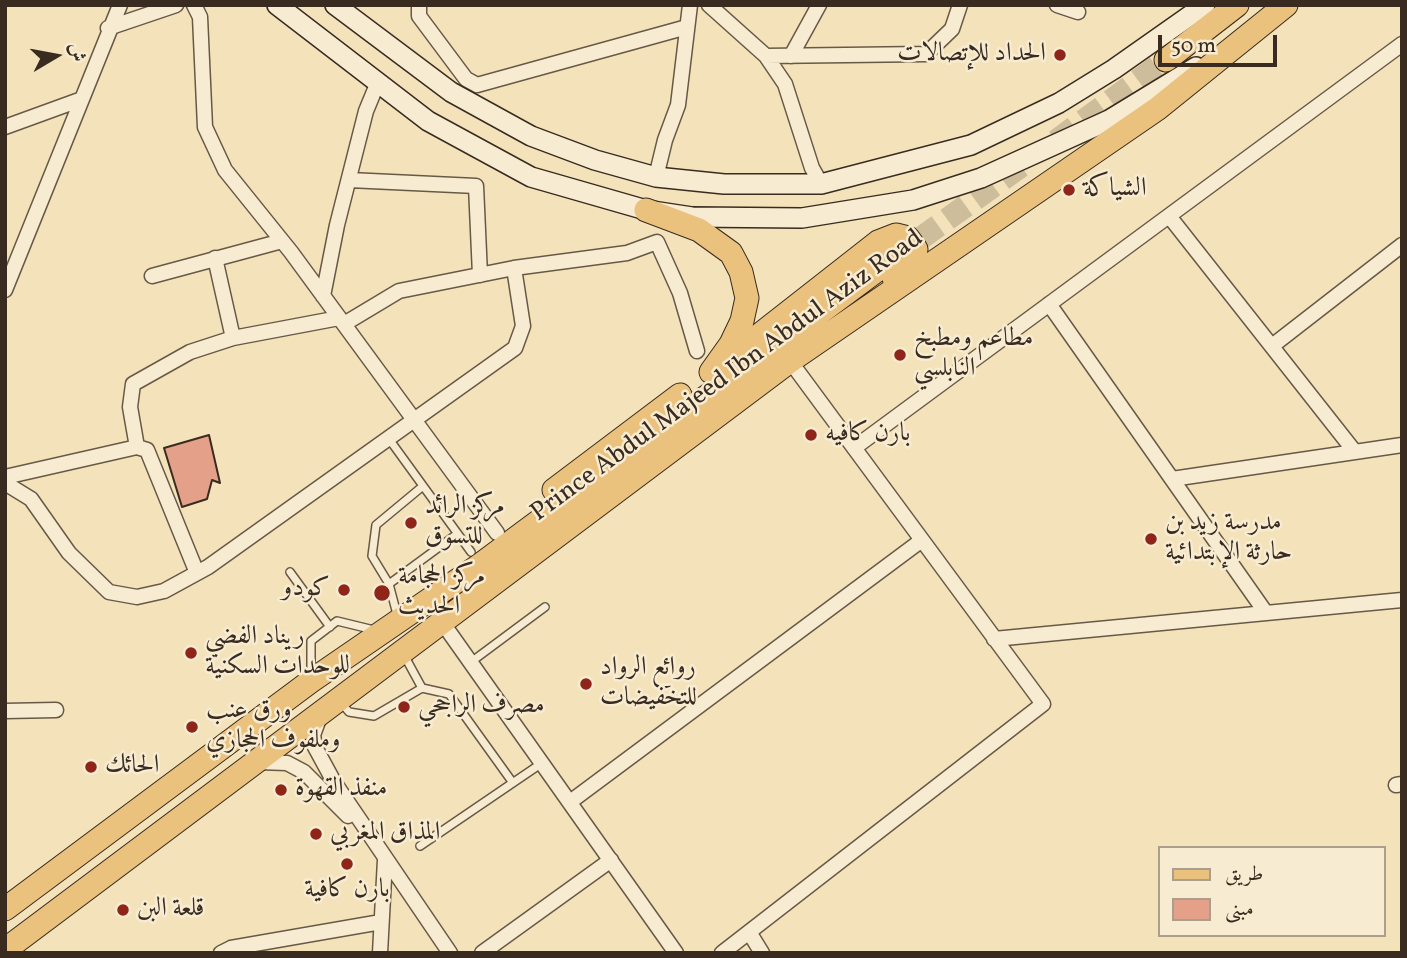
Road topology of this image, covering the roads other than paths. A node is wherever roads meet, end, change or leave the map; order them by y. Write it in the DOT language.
graph roads {
  1 [pos="120,5"];
  2 [pos="176,5"];
  3 [pos="194,5"];
  4 [pos="277,5"];
  5 [pos="335,5"];
  6 [pos="419,5"];
  7 [pos="690,5"];
  8 [pos="819,5"];
  9 [pos="960,5"];
  10 [pos="1057,5"];
  11 [pos="1205,5"];
  12 [pos="1237,5"];
  13 [pos="1286,5"];
  14 [pos="715,7"];
  15 [pos="1078,12"];
  16 [pos="687,27"];
  17 [pos="108,29"];
  18 [pos="1249,35"];
  19 [pos="1402,44"];
  20 [pos="766,56"];
  21 [pos="791,56"];
  22 [pos="1166,60"];
  23 [pos="378,82"];
  24 [pos="82,99"];
  25 [pos="5,127"];
  26 [pos="656,177"];
  27 [pos="349,180"];
  28 [pos="821,184"];
  29 [pos="646,210"];
  30 [pos="1169,216"];
  31 [pos="282,241"];
  32 [pos="1402,245"];
  33 [pos="215,258"];
  34 [pos="892,259"];
  35 [pos="514,268"];
  36 [pos="480,275"];
  37 [pos="152,276"];
  38 [pos="5,290"];
  39 [pos="323,296"];
  40 [pos="1049,304"];
  41 [pos="860,313"];
  42 [pos="342,321"];
  43 [pos="233,338"];
  44 [pos="1272,346"];
  45 [pos="697,351"];
  46 [pos="790,361"];
  47 [pos="711,372"];
  48 [pos="415,421"];
  49 [pos="389,439"];
  50 [pos="1402,445"];
  51 [pos="136,447"];
  52 [pos="854,448"];
  53 [pos="1355,452"];
  54 [pos="5,477"];
  55 [pos="1172,479"];
  56 [pos="5,482"];
  57 [pos="423,486"];
  58 [pos="497,533"];
  59 [pos="457,534"];
  60 [pos="922,540"];
  61 [pos="471,552"];
  62 [pos="290,572"];
  63 [pos="197,573"];
  64 [pos="389,584"];
  65 [pos="1402,600"];
  66 [pos="419,606"];
  67 [pos="545,607"];
  68 [pos="1266,613"];
  69 [pos="442,622"];
  70 [pos="390,626"];
  71 [pos="330,627"];
  72 [pos="994,639"];
  73 [pos="402,653"];
  74 [pos="471,662"];
  75 [pos="311,681"];
  76 [pos="422,688"];
  77 [pos="330,707"];
  78 [pos="56,710"];
  79 [pos="5,712"];
  80 [pos="258,762"];
  81 [pos="542,763"];
  82 [pos="513,783"];
  83 [pos="570,802"];
  84 [pos="366,833"];
  85 [pos="420,846"];
  86 [pos="385,860"];
  87 [pos="611,860"];
  88 [pos="7,904"];
  89 [pos="382,922"];
  90 [pos="749,932"];
  91 [pos="5,950"];
  92 [pos="228,951"];
  93 [pos="380,953"];
  94 [pos="450,953"];
  95 [pos="482,953"];
  96 [pos="676,953"];
  97 [pos="722,953"];
  98 [pos="762,953"];
  1 -- 17 [label="street"];
  2 -- 17 [label="street"];
  3 -- 31 [label="street"];
  4 -- 23 [label="main road"];
  5 -- 26 [label="main road"];
  6 -- 16 [label="street"];
  7 -- 16 [label="street"];
  8 -- 21 [label="street"];
  9 -- 21 [label="street"];
  10 -- 15 [label="street"];
  11 -- 28 [label="main road"];
  12 -- 22 [label="main road"];
  13 -- 18 [label="main road, Prince Abdul Majeed Ibn Abdul Aziz Road"];
  14 -- 20 [label="street"];
  16 -- 26 [label="street"];
  17 -- 24 [label="street"];
  18 -- 29 [label="main road"];
  18 -- 41 [label="main road, Prince Abdul Majeed Ibn Abdul Aziz Road"];
  19 -- 30 [label="street"];
  20 -- 21 [label="street"];
  20 -- 28 [label="street"];
  23 -- 27 [label="street"];
  23 -- 29 [label="main road"];
  24 -- 25 [label="street"];
  24 -- 38 [label="street"];
  26 -- 28 [label="main road"];
  27 -- 36 [label="street"];
  27 -- 39 [label="street"];
  29 -- 47 [label="main road"];
  30 -- 40 [label="street"];
  30 -- 44 [label="street"];
  31 -- 33 [label="street"];
  31 -- 39 [label="street"];
  32 -- 44 [label="street"];
  33 -- 37 [label="street"];
  33 -- 43 [label="street"];
  34 -- 66 [label="main road, Prince Abdul Majeed Ibn Abdul Aziz Road"];
  35 -- 36 [label="street"];
  35 -- 45 [label="street"];
  35 -- 48 [label="street"];
  36 -- 42 [label="street"];
  39 -- 42 [label="street"];
  40 -- 52 [label="street"];
  40 -- 55 [label="street"];
  41 -- 46 [label="main road, Prince Abdul Majeed Ibn Abdul Aziz Road"];
  41 -- 47 [label="main road"];
  42 -- 43 [label="street"];
  42 -- 48 [label="street"];
  43 -- 51 [label="street"];
  44 -- 53 [label="street"];
  46 -- 52 [label="street"];
  46 -- 69 [label="main road, Prince Abdul Majeed Ibn Abdul Aziz Road"];
  47 -- 58 [label="main road"];
  48 -- 49 [label="street"];
  48 -- 58 [label="street"];
  49 -- 57 [label="lane"];
  49 -- 63 [label="street"];
  50 -- 53 [label="street"];
  51 -- 54 [label="street"];
  51 -- 63 [label="street"];
  52 -- 60 [label="street"];
  53 -- 55 [label="street"];
  55 -- 68 [label="street"];
  56 -- 63 [label="street"];
  57 -- 59 [label="lane"];
  57 -- 64 [label="lane"];
  58 -- 61 [label="main road"];
  59 -- 61 [label="lane"];
  59 -- 64 [label="lane"];
  60 -- 72 [label="street"];
  60 -- 83 [label="street"];
  61 -- 66 [label="main road"];
  62 -- 71 [label="lane"];
  64 -- 70 [label="lane"];
  65 -- 68 [label="street"];
  66 -- 70 [label="main road, Prince Abdul Majeed Ibn Abdul Aziz Road"];
  67 -- 74 [label="lane"];
  68 -- 72 [label="street"];
  69 -- 73 [label="main road, Prince Abdul Majeed Ibn Abdul Aziz Road"];
  69 -- 74 [label="street"];
  70 -- 71 [label="lane"];
  70 -- 75 [label="main road, Prince Abdul Majeed Ibn Abdul Aziz Road"];
  71 -- 75 [label="lane"];
  72 -- 90 [label="street"];
  73 -- 76 [label="lane"];
  73 -- 77 [label="main road, Prince Abdul Majeed Ibn Abdul Aziz Road"];
  74 -- 81 [label="street"];
  75 -- 88 [label="main road, Prince Abdul Majeed Ibn Abdul Aziz Road"];
  76 -- 77 [label="lane"];
  76 -- 82 [label="lane"];
  77 -- 80 [label="main road, Prince Abdul Majeed Ibn Abdul Aziz Road"];
  77 -- 84 [label="street"];
  78 -- 79 [label="street"];
  80 -- 84 [label="street"];
  80 -- 91 [label="main road, Prince Abdul Majeed Ibn Abdul Aziz Road"];
  81 -- 82 [label="lane"];
  81 -- 83 [label="street"];
  82 -- 85 [label="lane"];
  83 -- 87 [label="street"];
  84 -- 86 [label="street"];
  86 -- 89 [label="street"];
  86 -- 94 [label="street"];
  87 -- 95 [label="street"];
  87 -- 96 [label="street"];
  89 -- 92 [label="street"];
  89 -- 93 [label="street"];
  90 -- 97 [label="street"];
  90 -- 98 [label="street"];
}
